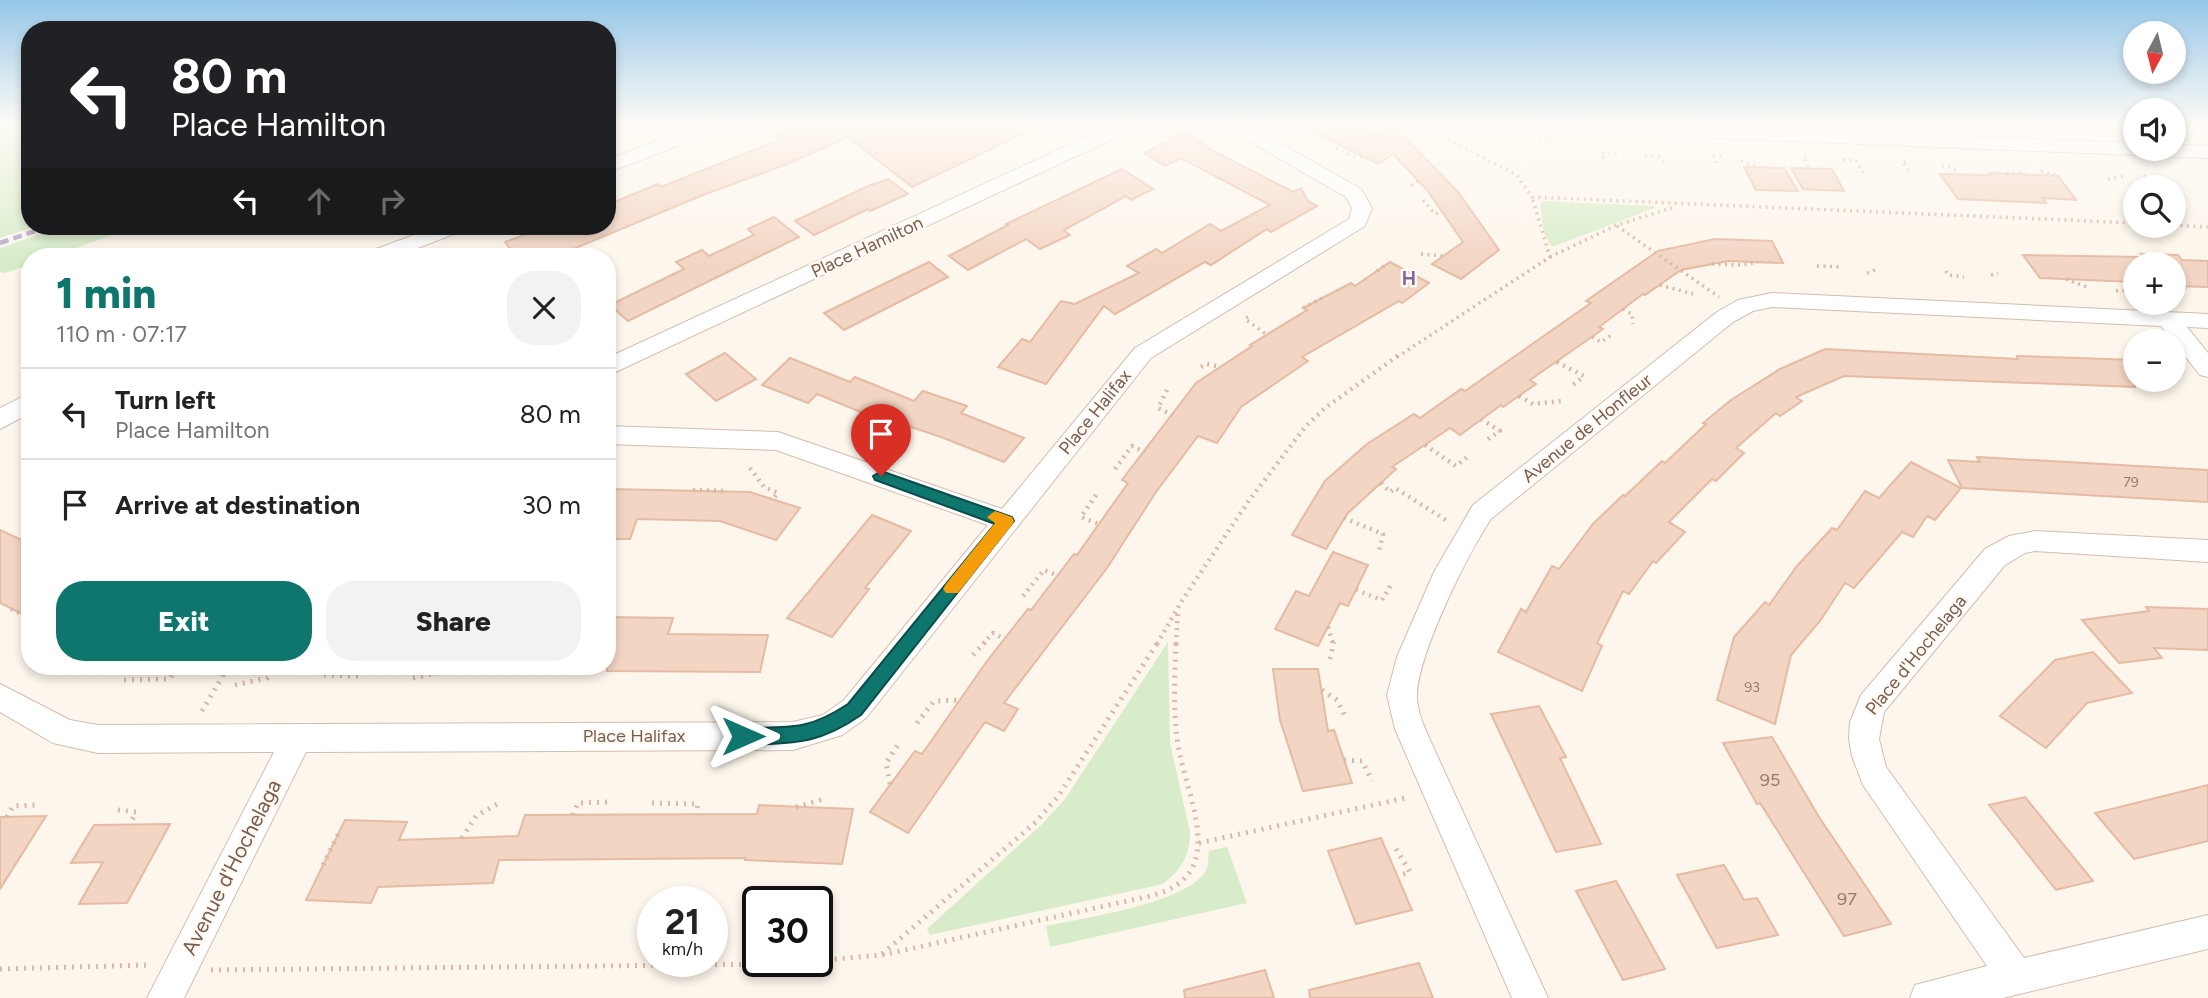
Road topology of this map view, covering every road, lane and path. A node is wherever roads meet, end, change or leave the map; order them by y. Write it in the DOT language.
graph roads {
  1 [pos="1027,172"];
  2 [pos="1317,172"];
  3 [pos="1508,172"];
  4 [pos="1957,172"];
  5 [pos="2026,172"];
  6 [pos="2043,172"];
  7 [pos="1959,174"];
  8 [pos="2006,174"];
  9 [pos="2058,176"];
  10 [pos="2123,176"];
  11 [pos="2108,179"];
  12 [pos="1418,181"];
  13 [pos="1411,186"];
  14 [pos="1532,197"];
  15 [pos="1423,200"];
  16 [pos="1686,205"];
  17 [pos="1443,212"];
  18 [pos="2123,223"];
  19 [pos="1617,225"];
  20 [pos="2186,225"];
  21 [pos="2208,226"];
  22 [pos="433,235"];
  23 [pos="400,248"];
  24 [pos="1420,254"];
  25 [pos="1444,256"];
  26 [pos="1549,257"];
  27 [pos="1758,262"];
  28 [pos="1712,264"];
  29 [pos="1385,265"];
  30 [pos="1817,266"];
  31 [pos="1877,269"];
  32 [pos="1841,270"];
  33 [pos="1377,271"];
  34 [pos="1946,271"];
  35 [pos="1998,272"];
  36 [pos="1867,273"];
  37 [pos="1991,275"];
  38 [pos="1964,277"];
  39 [pos="2066,279"];
  40 [pos="2122,282"];
  41 [pos="1660,285"];
  42 [pos="2190,286"];
  43 [pos="2087,287"];
  44 [pos="2186,287"];
  45 [pos="2116,290"];
  46 [pos="1693,294"];
  47 [pos="1326,296"];
  48 [pos="1723,300"];
  49 [pos="1303,307"];
  50 [pos="1623,309"];
  51 [pos="1253,314"];
  52 [pos="2168,319"];
  53 [pos="2208,321"];
  54 [pos="1633,324"];
  55 [pos="1612,334"];
  56 [pos="1267,335"];
  57 [pos="1592,337"];
  58 [pos="1557,362"];
  59 [pos="616,364"];
  60 [pos="1201,367"];
  61 [pos="1221,367"];
  62 [pos="2208,369"];
  63 [pos="1573,385"];
  64 [pos="1167,390"];
  65 [pos="1519,396"];
  66 [pos="1562,401"];
  67 [pos="21,407"];
  68 [pos="1173,415"];
  69 [pos="1481,419"];
  70 [pos="0,420"];
  71 [pos="616,435"];
  72 [pos="1485,441"];
  73 [pos="1425,445"];
  74 [pos="1145,452"];
  75 [pos="1466,457"];
  76 [pos="750,468"];
  77 [pos="1115,469"];
  78 [pos="1381,483"];
  79 [pos="693,490"];
  80 [pos="727,491"];
  81 [pos="1096,495"];
  82 [pos="773,499"];
  83 [pos="1344,518"];
  84 [pos="1006,521"];
  85 [pos="1099,524"];
  86 [pos="1467,533"];
  87 [pos="1379,551"];
  88 [pos="2208,551"];
  89 [pos="1057,575"];
  90 [pos="1392,583"];
  91 [pos="1356,590"];
  92 [pos="1023,596"];
  93 [pos="11,609"];
  94 [pos="1178,609"];
  95 [pos="21,614"];
  96 [pos="1328,627"];
  97 [pos="1004,639"];
  98 [pos="973,655"];
  99 [pos="1330,659"];
  100 [pos="172,675"];
  101 [pos="223,675"];
  102 [pos="270,675"];
  103 [pos="324,675"];
  104 [pos="359,675"];
  105 [pos="428,675"];
  106 [pos="413,678"];
  107 [pos="124,680"];
  108 [pos="235,685"];
  109 [pos="1322,690"];
  110 [pos="0,697"];
  111 [pos="959,701"];
  112 [pos="1345,716"];
  113 [pos="195,723"];
  114 [pos="917,723"];
  115 [pos="298,737"];
  116 [pos="899,743"];
  117 [pos="1344,760"];
  118 [pos="1372,782"];
  119 [pos="890,784"];
  120 [pos="1418,795"];
  121 [pos="824,799"];
  122 [pos="611,802"];
  123 [pos="499,803"];
  124 [pos="652,803"];
  125 [pos="36,805"];
  126 [pos="796,807"];
  127 [pos="118,810"];
  128 [pos="573,815"];
  129 [pos="696,815"];
  130 [pos="7,817"];
  131 [pos="130,824"];
  132 [pos="338,833"];
  133 [pos="462,838"];
  134 [pos="1199,843"];
  135 [pos="1396,849"];
  136 [pos="323,865"];
  137 [pos="1398,876"];
  138 [pos="2208,932"];
  139 [pos="881,955"];
  140 [pos="157,964"];
  141 [pos="0,969"];
  142 [pos="205,970"];
  143 [pos="2015,976"];
  144 [pos="165,998"];
  145 [pos="1530,998"];
  146 [pos="1928,998"];
  1 -- 59 [label="street, Place Hamilton"];
  2 -- 84 [label="street, Place Halifax"];
  3 -- 14 [label="path"];
  4 -- 7 [label="path"];
  5 -- 8 [label="path"];
  6 -- 9 [label="path"];
  10 -- 11 [label="path"];
  12 -- 13 [label="path"];
  14 -- 16 [label="path"];
  14 -- 26 [label="path"];
  15 -- 17 [label="path"];
  16 -- 18 [label="path"];
  16 -- 19 [label="path"];
  19 -- 26 [label="path"];
  19 -- 48 [label="path"];
  20 -- 21 [label="path"];
  22 -- 23 [label="street"];
  24 -- 25 [label="path"];
  26 -- 94 [label="path"];
  27 -- 28 [label="path"];
  29 -- 33 [label="path"];
  30 -- 32 [label="path"];
  31 -- 36 [label="path"];
  34 -- 38 [label="path"];
  35 -- 37 [label="path"];
  39 -- 43 [label="path"];
  40 -- 45 [label="path"];
  41 -- 46 [label="path"];
  42 -- 44 [label="path"];
  47 -- 49 [label="path"];
  50 -- 54 [label="path"];
  51 -- 56 [label="path"];
  52 -- 53 [label="street, Avenue de Honfleur"];
  52 -- 62 [label="street"];
  52 -- 86 [label="street, Avenue de Honfleur"];
  55 -- 57 [label="path"];
  58 -- 63 [label="path"];
  60 -- 61 [label="path"];
  64 -- 68 [label="path"];
  65 -- 66 [label="path"];
  67 -- 70 [label="street"];
  69 -- 72 [label="path"];
  71 -- 84 [label="street"];
  73 -- 75 [label="path"];
  74 -- 77 [label="path"];
  76 -- 82 [label="path"];
  78 -- 86 [label="path"];
  79 -- 80 [label="path"];
  81 -- 85 [label="path"];
  83 -- 87 [label="path"];
  84 -- 115 [label="street, Place Halifax"];
  86 -- 145 [label="street, Avenue de Honfleur"];
  88 -- 143 [label="street, Place d'Hochelaga"];
  89 -- 92 [label="path"];
  90 -- 91 [label="path"];
  93 -- 95 [label="path"];
  94 -- 134 [label="path"];
  94 -- 139 [label="path"];
  96 -- 99 [label="path"];
  97 -- 98 [label="path"];
  100 -- 107 [label="path"];
  101 -- 113 [label="path"];
  102 -- 108 [label="path"];
  103 -- 104 [label="path"];
  105 -- 106 [label="path"];
  109 -- 112 [label="path"];
  110 -- 115 [label="street, Place Halifax"];
  111 -- 114 [label="path"];
  115 -- 144 [label="street, Avenue d'Hochelaga"];
  116 -- 119 [label="path"];
  117 -- 118 [label="path"];
  120 -- 134 [label="path"];
  121 -- 126 [label="path"];
  122 -- 128 [label="path"];
  123 -- 133 [label="path"];
  124 -- 129 [label="path"];
  125 -- 130 [label="path"];
  127 -- 131 [label="path"];
  132 -- 136 [label="path"];
  134 -- 139 [label="path"];
  135 -- 137 [label="path"];
  138 -- 143 [label="street"];
  139 -- 142 [label="path"];
  140 -- 141 [label="path"];
  143 -- 146 [label="street"];
}
